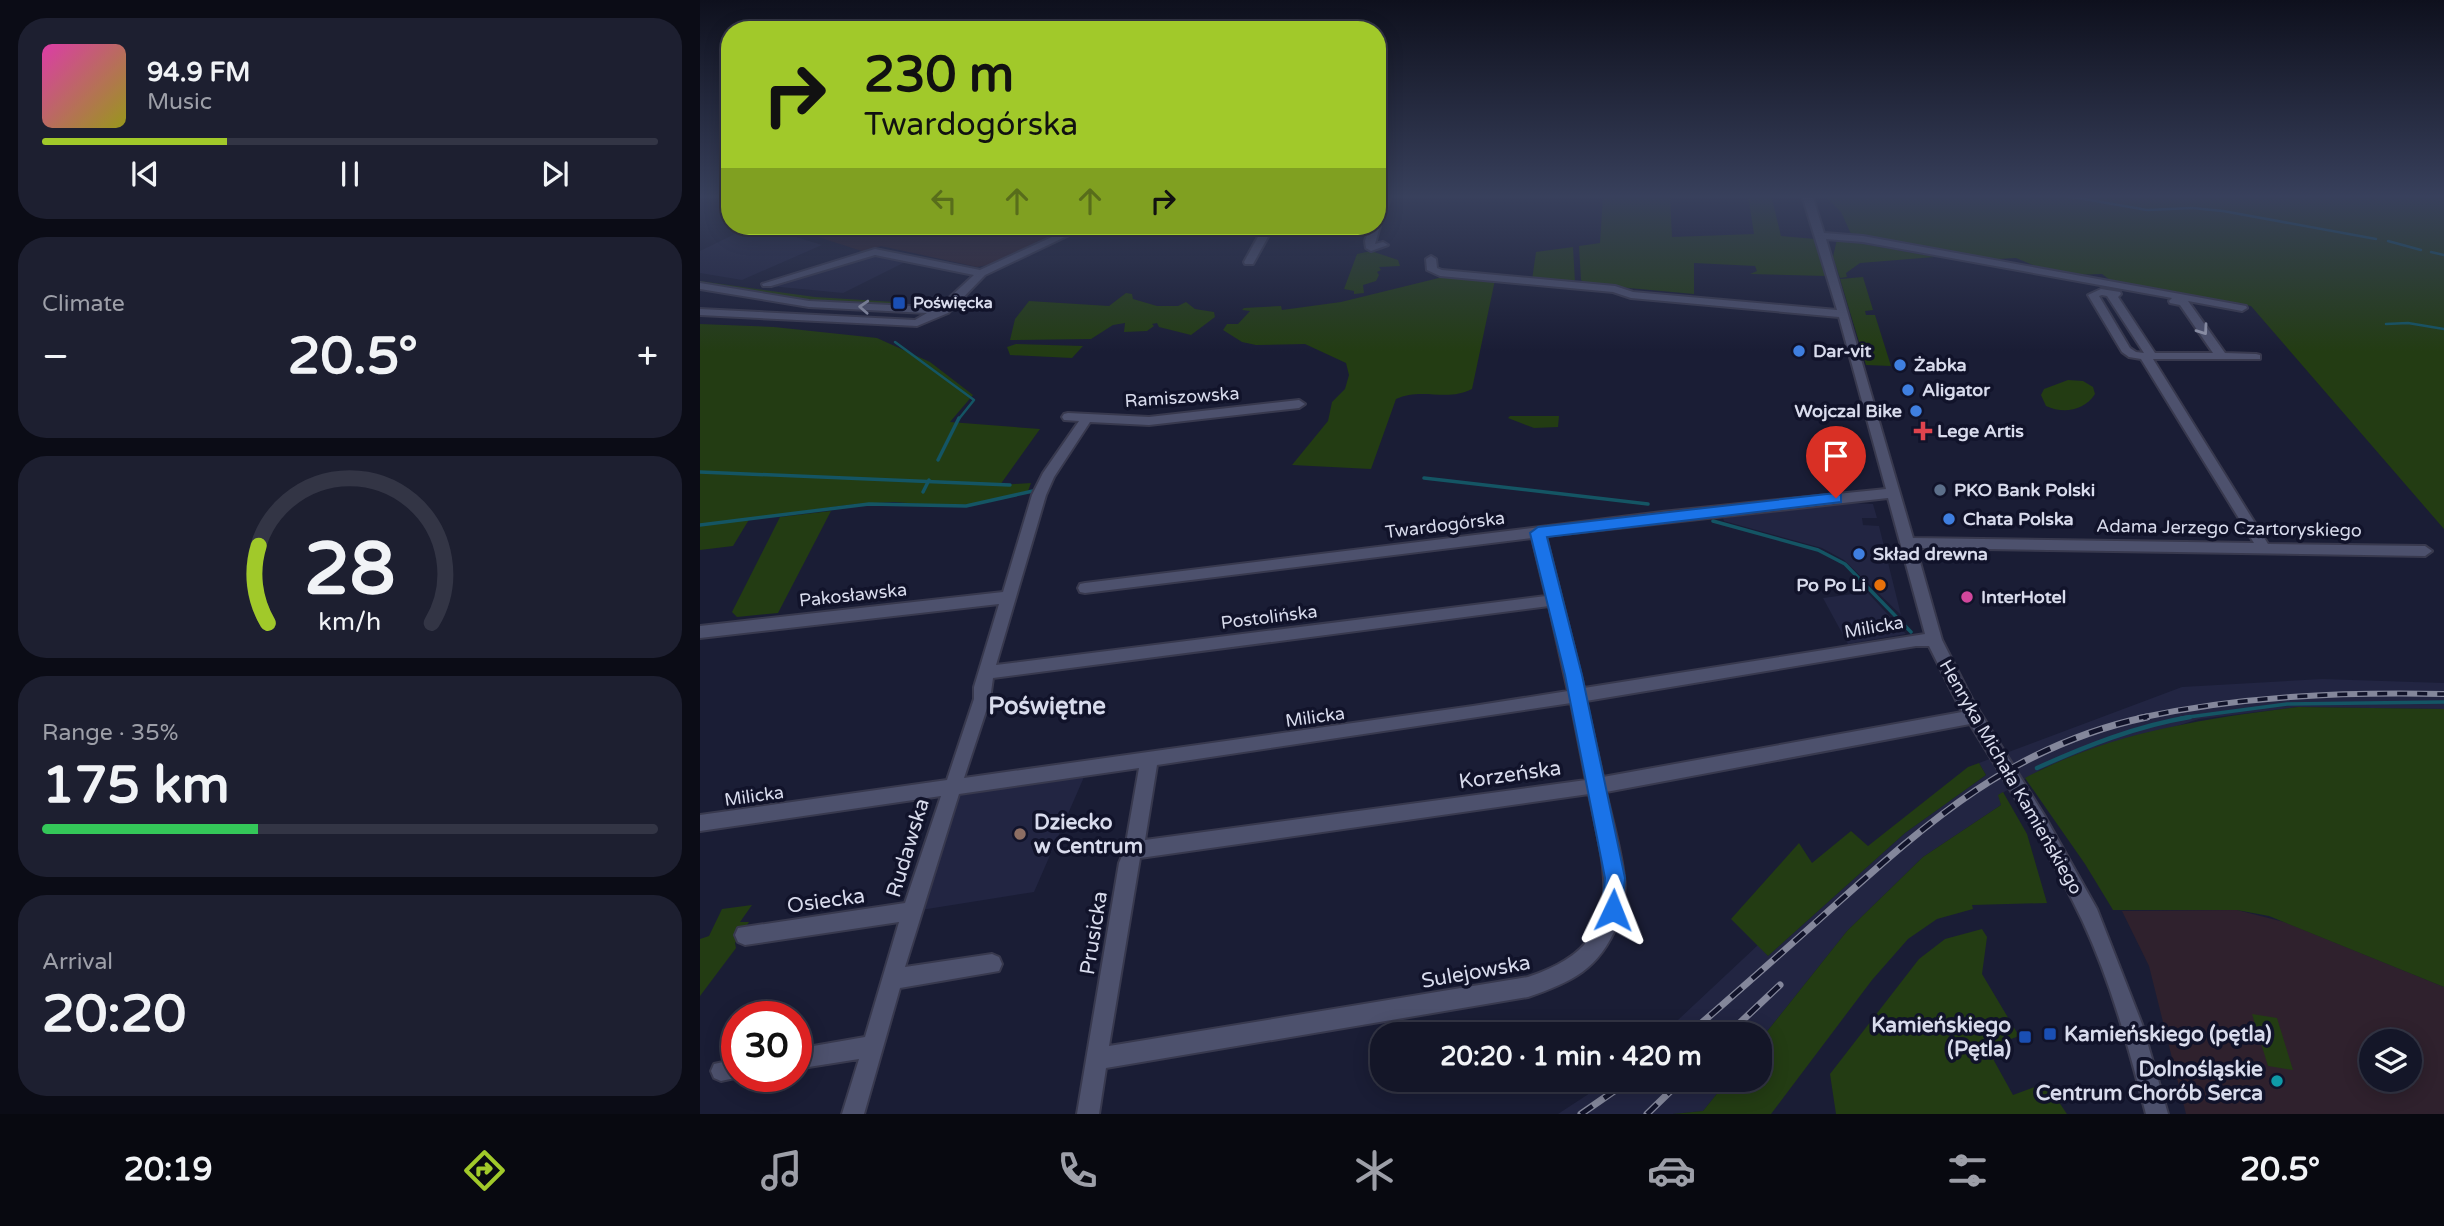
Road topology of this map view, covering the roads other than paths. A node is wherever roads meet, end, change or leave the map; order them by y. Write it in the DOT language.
graph roads {
  1 [pos="1037,247"];
  2 [pos="1257,247"];
  3 [pos="1824,247"];
  4 [pos="1907,247"];
  5 [pos="1431,259"];
  6 [pos="1249,262"];
  7 [pos="981,273"];
  8 [pos="767,284"];
  9 [pos="700,286"];
  10 [pos="962,291"];
  11 [pos="700,295"];
  12 [pos="2112,295"];
  13 [pos="809,304"];
  14 [pos="700,305"];
  15 [pos="2242,308"];
  16 [pos="919,309"];
  17 [pos="700,312"];
  18 [pos="784,314"];
  19 [pos="1844,314"];
  20 [pos="926,321"];
  21 [pos="2148,355"];
  22 [pos="2221,356"];
  23 [pos="2256,357"];
  24 [pos="1298,404"];
  25 [pos="1068,417"];
  26 [pos="1087,418"];
  27 [pos="1893,493"];
  28 [pos="1538,533"];
  29 [pos="1906,543"];
  30 [pos="2264,548"];
  31 [pos="2425,551"];
  32 [pos="1085,588"];
  33 [pos="1010,597"];
  34 [pos="1555,600"];
  35 [pos="700,632"];
  36 [pos="1934,640"];
  37 [pos="987,672"];
  38 [pos="1578,696"];
  39 [pos="1973,717"];
  40 [pos="1149,761"];
  41 [pos="1595,786"];
  42 [pos="950,789"];
  43 [pos="700,823"];
  44 [pos="1134,850"];
  45 [pos="912,911"];
  46 [pos="746,935"];
  47 [pos="992,964"];
  48 [pos="892,979"];
  49 [pos="873,1046"];
  50 [pos="812,1056"];
  51 [pos="1096,1059"];
  52 [pos="853,1114"];
  53 [pos="1088,1114"];
  54 [pos="2157,1114"];
  1 -- 7 [label="street"];
  2 -- 6 [label="street"];
  3 -- 19 [label="street, Henryka Michała Kamieńskiego"];
  4 -- 15 [label="street"];
  5 -- 19 [label="street"];
  7 -- 8 [label="street"];
  7 -- 10 [label="street"];
  9 -- 13 [label="street"];
  10 -- 16 [label="street"];
  10 -- 20 [label="street"];
  11 -- 13 [label="street"];
  12 -- 21 [label="street"];
  12 -- 21 [label="street"];
  12 -- 22 [label="street, one-way"];
  16 -- 13 [label="street, one-way"];
  14 -- 18 [label="street"];
  16 -- 20 [label="street"];
  17 -- 18 [label="street"];
  18 -- 20 [label="street"];
  19 -- 27 [label="street, Henryka Michała Kamieńskiego"];
  21 -- 22 [label="street"];
  21 -- 30 [label="street"];
  22 -- 23 [label="street"];
  24 -- 26 [label="street, Ramiszowska"];
  25 -- 26 [label="street, Ramiszowska"];
  26 -- 33 [label="street, Rudawska"];
  27 -- 28 [label="street, Twardogórska"];
  27 -- 29 [label="street, Henryka Michała Kamieńskiego"];
  28 -- 32 [label="street, Twardogórska"];
  28 -- 34 [label="street, Sulejowska"];
  29 -- 30 [label="street, Adama Jerzego Czartoryskiego"];
  29 -- 36 [label="street, Henryka Michała Kamieńskiego"];
  30 -- 31 [label="street, Adama Jerzego Czartoryskiego"];
  33 -- 35 [label="street, Pakosławska"];
  33 -- 37 [label="street, Rudawska"];
  34 -- 37 [label="street, Postolińska"];
  34 -- 38 [label="street, Sulejowska"];
  36 -- 38 [label="street, Milicka"];
  36 -- 39 [label="street, Henryka Michała Kamieńskiego"];
  37 -- 42 [label="street, Rudawska"];
  38 -- 40 [label="street, Milicka"];
  38 -- 41 [label="street, Sulejowska"];
  39 -- 41 [label="street, Korzeńska"];
  39 -- 54 [label="street, Henryka Michała Kamieńskiego"];
  40 -- 42 [label="street, Milicka"];
  40 -- 44 [label="street, Prusicka"];
  41 -- 44 [label="street, Korzeńska"];
  41 -- 51 [label="street, Sulejowska"];
  42 -- 43 [label="street, Milicka"];
  42 -- 45 [label="street, Rudawska"];
  44 -- 51 [label="street, Prusicka"];
  45 -- 46 [label="street, Osiecka"];
  45 -- 48 [label="street, Rudawska"];
  47 -- 48 [label="street"];
  48 -- 49 [label="street, Rudawska"];
  49 -- 50 [label="street"];
  49 -- 52 [label="street, Rudawska"];
  51 -- 53 [label="street, Prusicka"];
}
